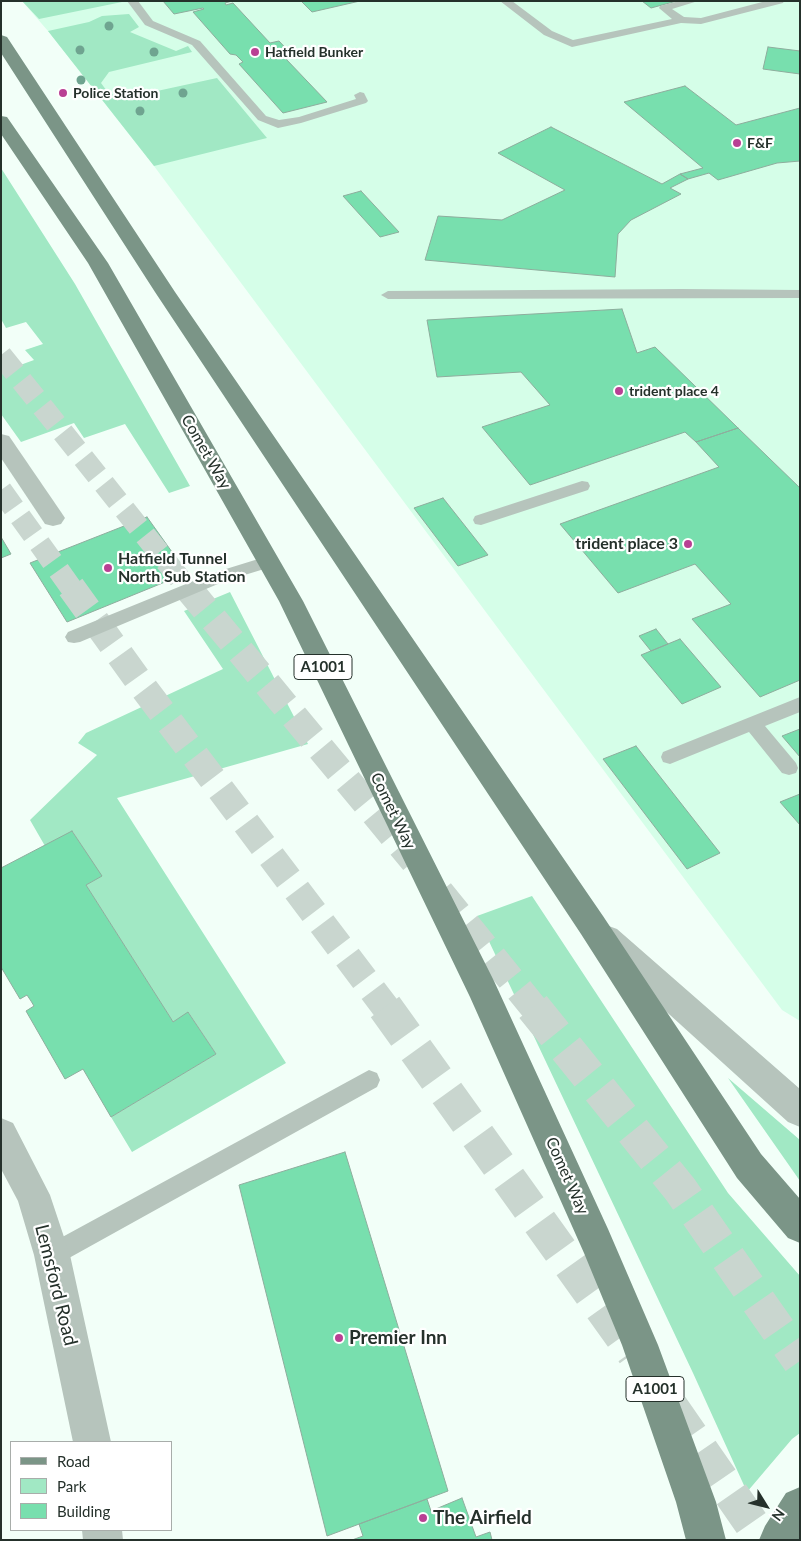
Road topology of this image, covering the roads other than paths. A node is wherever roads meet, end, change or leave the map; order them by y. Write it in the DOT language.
graph roads {
  1 [pos="132,1"];
  2 [pos="505,1"];
  3 [pos="692,1"];
  4 [pos="736,1"];
  5 [pos="779,1"];
  6 [pos="681,20"];
  7 [pos="1,40"];
  8 [pos="360,95"];
  9 [pos="1,120"];
  10 [pos="800,294"];
  11 [pos="388,295"];
  12 [pos="1,441"];
  13 [pos="582,486"];
  14 [pos="53,518"];
  15 [pos="482,520"];
  16 [pos="268,562"];
  17 [pos="74,637"];
  18 [pos="800,704"];
  19 [pos="753,724"];
  20 [pos="670,757"];
  21 [pos="789,768"];
  22 [pos="592,926"];
  23 [pos="369,1080"];
  24 [pos="800,1111"];
  25 [pos="1,1134"];
  26 [pos="800,1226"];
  27 [pos="52,1255"];
  28 [pos="92,1441"];
  29 [pos="800,1507"];
  30 [pos="706,1540"];
  31 [pos="779,1540"];
  1 -- 8 [label="lane"];
  2 -- 6 [label="lane"];
  3 -- 6 [label="lane"];
  4 -- 6 [label="lane"];
  5 -- 6 [label="lane"];
  7 -- 22 [label="main road"];
  9 -- 16 [label="main road, Comet Way / A1001"];
  10 -- 11 [label="lane"];
  12 -- 14 [label="street"];
  13 -- 15 [label="lane"];
  16 -- 17 [label="lane"];
  16 -- 30 [label="main road, Comet Way / A1001"];
  18 -- 19 [label="lane"];
  19 -- 20 [label="lane"];
  19 -- 21 [label="lane"];
  22 -- 24 [label="street"];
  22 -- 26 [label="main road"];
  23 -- 27 [label="lane"];
  25 -- 27 [label="street, Lemsford Road"];
  27 -- 28 [label="street, Lemsford Road"];
  29 -- 31 [label="main road"];
}
